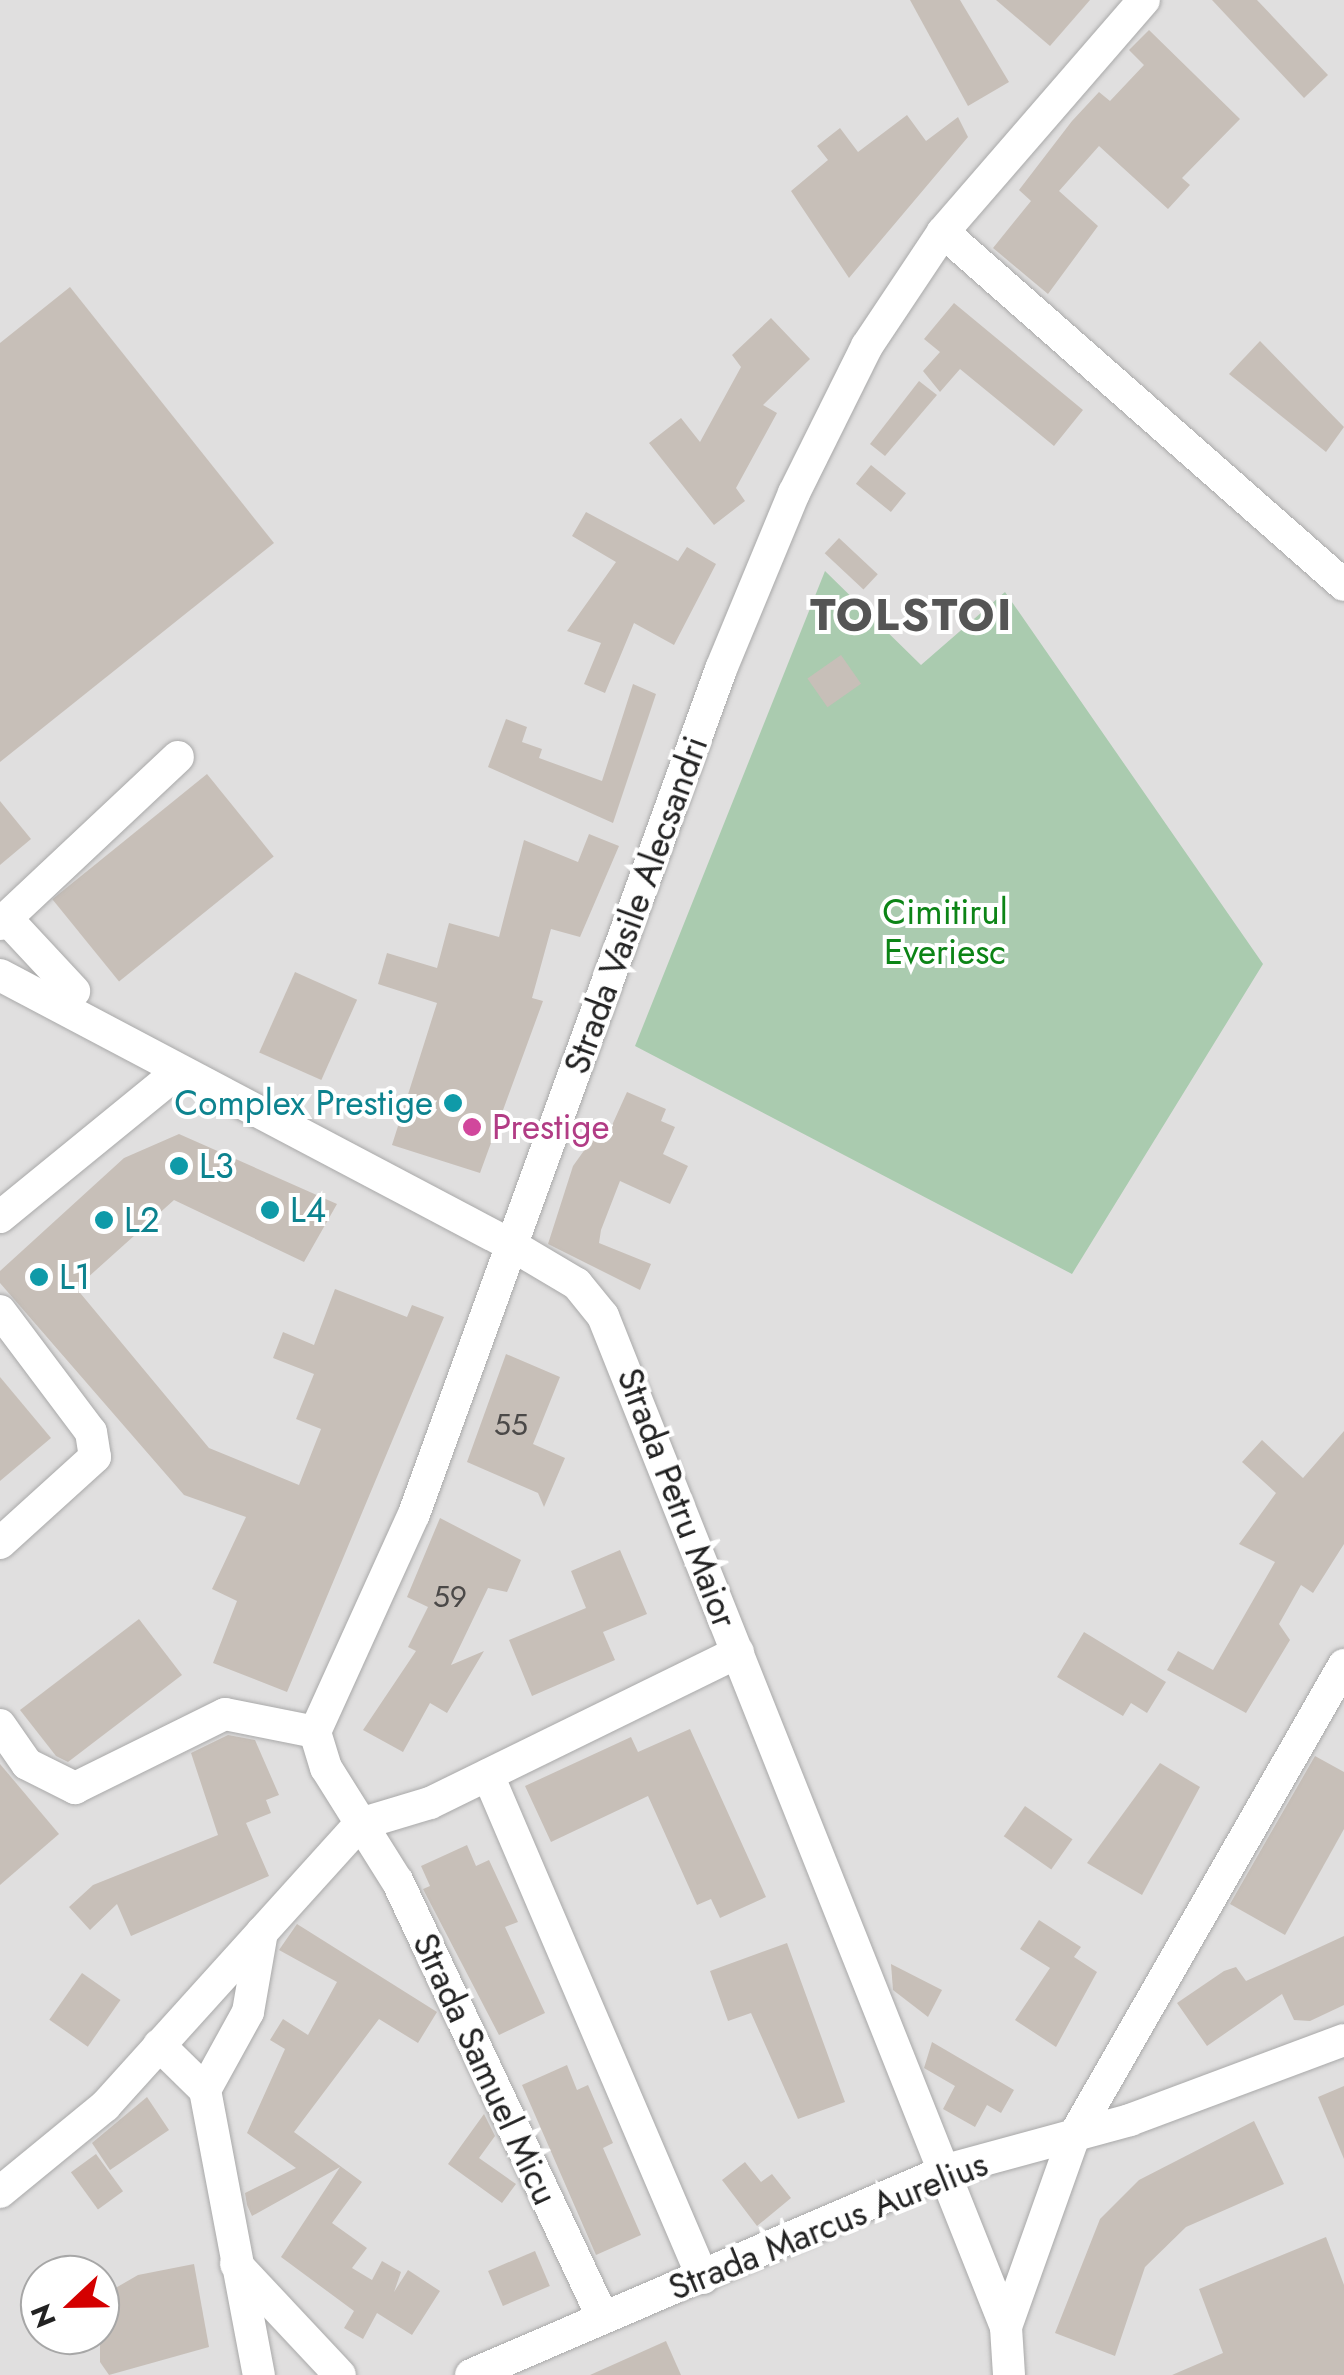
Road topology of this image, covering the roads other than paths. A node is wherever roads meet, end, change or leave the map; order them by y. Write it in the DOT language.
graph roads {
  1 [pos="1144,0"];
  2 [pos="943,232"];
  3 [pos="1344,584"];
  4 [pos="178,757"];
  5 [pos="3,921"];
  6 [pos="0,975"];
  7 [pos="74,991"];
  8 [pos="179,1071"];
  9 [pos="1,1215"];
  10 [pos="513,1246"];
  11 [pos="0,1311"];
  12 [pos="0,1543"];
  13 [pos="738,1652"];
  14 [pos="1344,1664"];
  15 [pos="315,1732"];
  16 [pos="3,1734"];
  17 [pos="488,1774"];
  18 [pos="360,1824"];
  19 [pos="262,1932"];
  20 [pos="1344,2040"];
  21 [pos="160,2045"];
  22 [pos="206,2090"];
  23 [pos="1074,2136"];
  24 [pos="950,2168"];
  25 [pos="0,2192"];
  26 [pos="233,2261"];
  27 [pos="703,2278"];
  28 [pos="602,2318"];
  29 [pos="1006,2326"];
  30 [pos="260,2375"];
  31 [pos="340,2375"];
  32 [pos="471,2375"];
  33 [pos="1009,2375"];
  1 -- 2 [label="street, Strada Vasile Alecsandri"];
  2 -- 3 [label="street"];
  2 -- 10 [label="street, Strada Vasile Alecsandri"];
  4 -- 5 [label="street"];
  5 -- 7 [label="street"];
  6 -- 8 [label="street, Strada Petru Maior"];
  8 -- 9 [label="street"];
  8 -- 10 [label="street, Strada Petru Maior"];
  10 -- 13 [label="street, Strada Petru Maior"];
  10 -- 15 [label="street, Strada Vasile Alecsandri"];
  11 -- 12 [label="street"];
  13 -- 17 [label="street"];
  13 -- 24 [label="street, Strada Petru Maior"];
  14 -- 23 [label="street"];
  15 -- 16 [label="street"];
  15 -- 18 [label="street"];
  17 -- 18 [label="street"];
  17 -- 27 [label="street"];
  18 -- 19 [label="street"];
  18 -- 28 [label="street, Strada Samuel Micu"];
  19 -- 21 [label="street"];
  19 -- 22 [label="street"];
  20 -- 23 [label="street, Strada Marcus Aurelius"];
  21 -- 22 [label="street"];
  21 -- 25 [label="street"];
  22 -- 26 [label="street"];
  23 -- 24 [label="street, Strada Marcus Aurelius"];
  23 -- 29 [label="street"];
  24 -- 27 [label="street, Strada Marcus Aurelius"];
  24 -- 29 [label="street, Strada Petru Maior"];
  26 -- 30 [label="street"];
  26 -- 31 [label="street"];
  27 -- 28 [label="street, Strada Marcus Aurelius"];
  28 -- 32 [label="street, Strada Marcus Aurelius"];
  29 -- 33 [label="street"];
}
